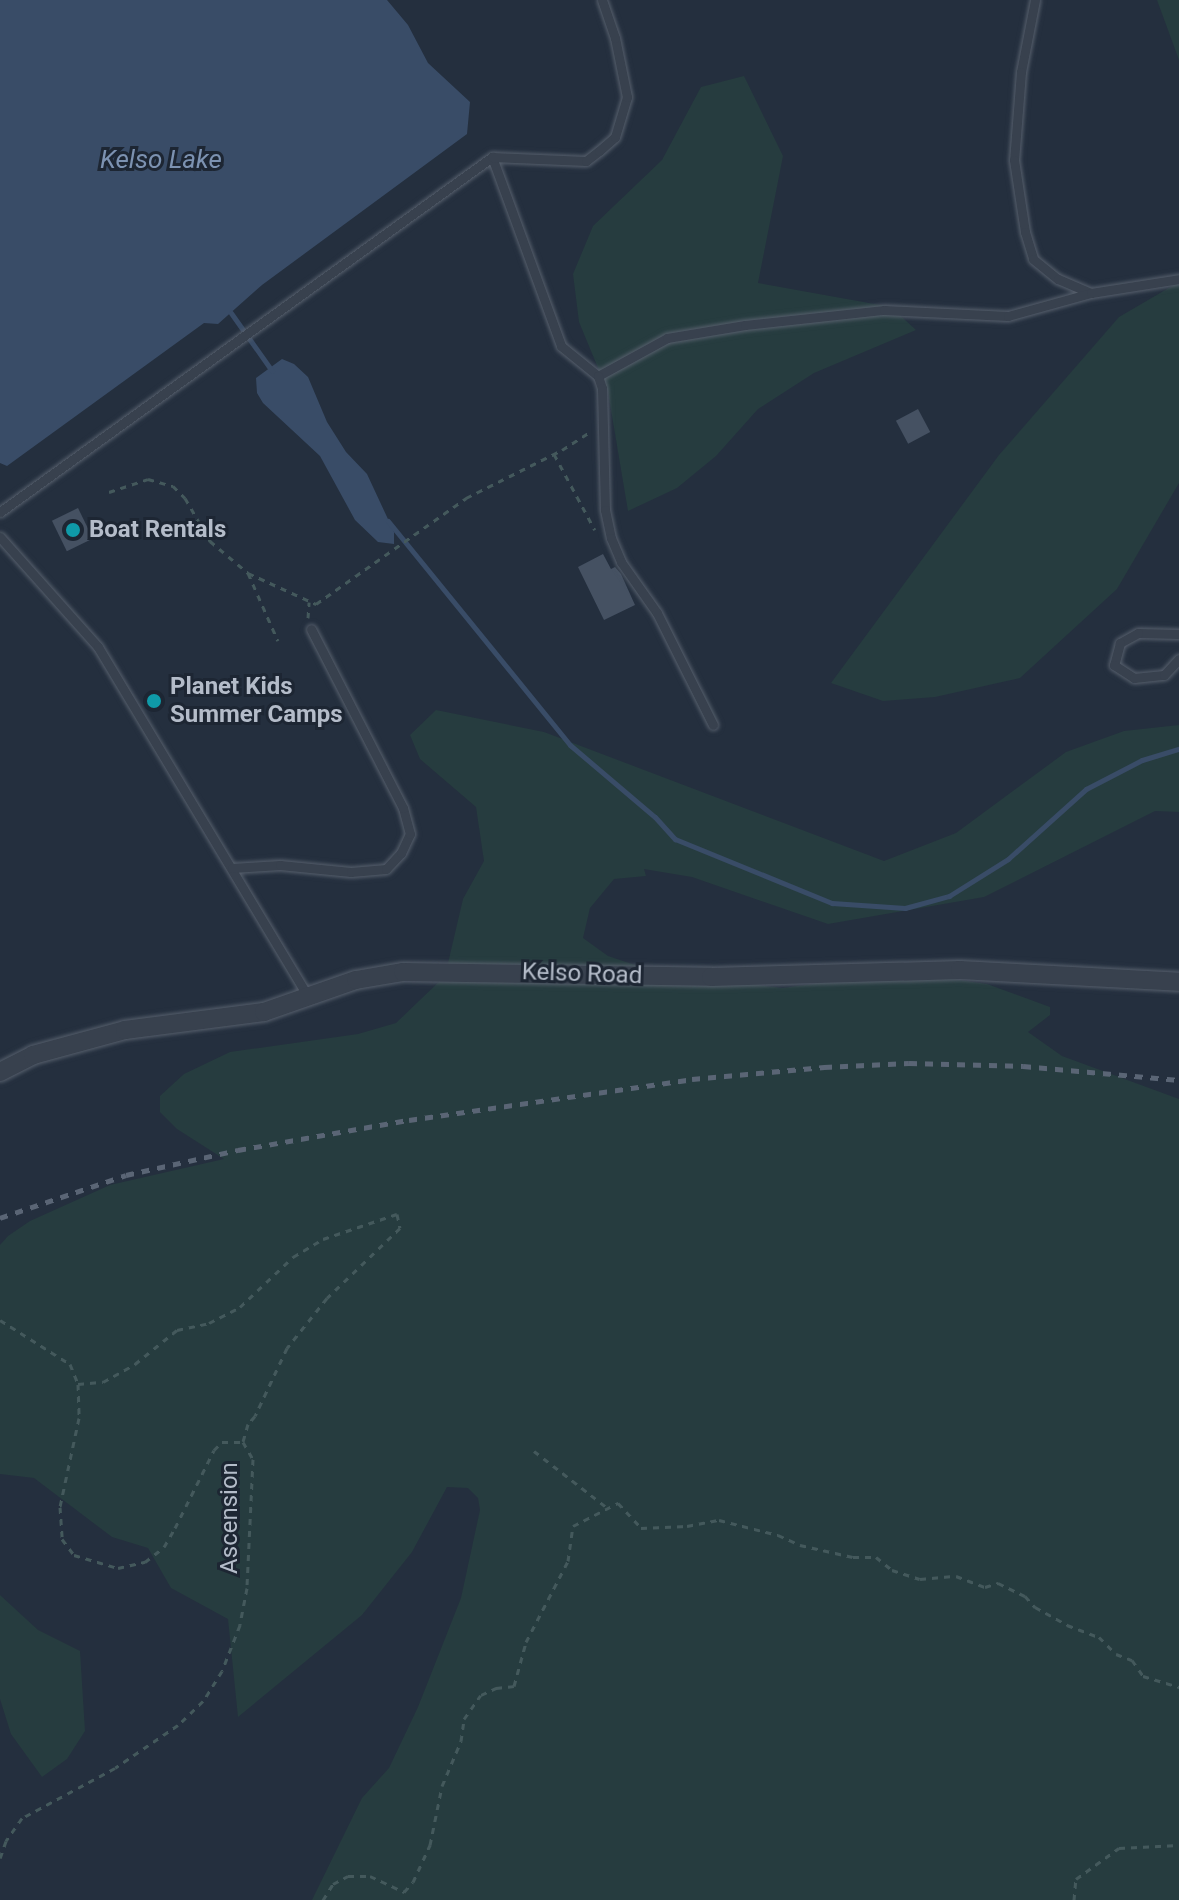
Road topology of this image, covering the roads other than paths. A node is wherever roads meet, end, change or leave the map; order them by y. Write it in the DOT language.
graph roads {
  1 [pos="602,0"];
  2 [pos="1035,0"];
  3 [pos="492,157"];
  4 [pos="1179,279"];
  5 [pos="1091,293"];
  6 [pos="598,376"];
  7 [pos="0,512"];
  8 [pos="0,537"];
  9 [pos="311,629"];
  10 [pos="1179,634"];
  11 [pos="1179,659"];
  12 [pos="713,725"];
  13 [pos="232,868"];
  14 [pos="1179,982"];
  15 [pos="308,997"];
  16 [pos="0,1072"];
  1 -- 3 [label="lane"];
  2 -- 5 [label="lane"];
  3 -- 6 [label="lane"];
  3 -- 7 [label="lane"];
  4 -- 5 [label="lane"];
  5 -- 6 [label="lane"];
  6 -- 12 [label="lane"];
  8 -- 13 [label="lane"];
  9 -- 13 [label="lane"];
  10 -- 11 [label="lane"];
  13 -- 15 [label="lane"];
  14 -- 15 [label="street, Kelso Road"];
  15 -- 16 [label="street, Kelso Road"];
}
